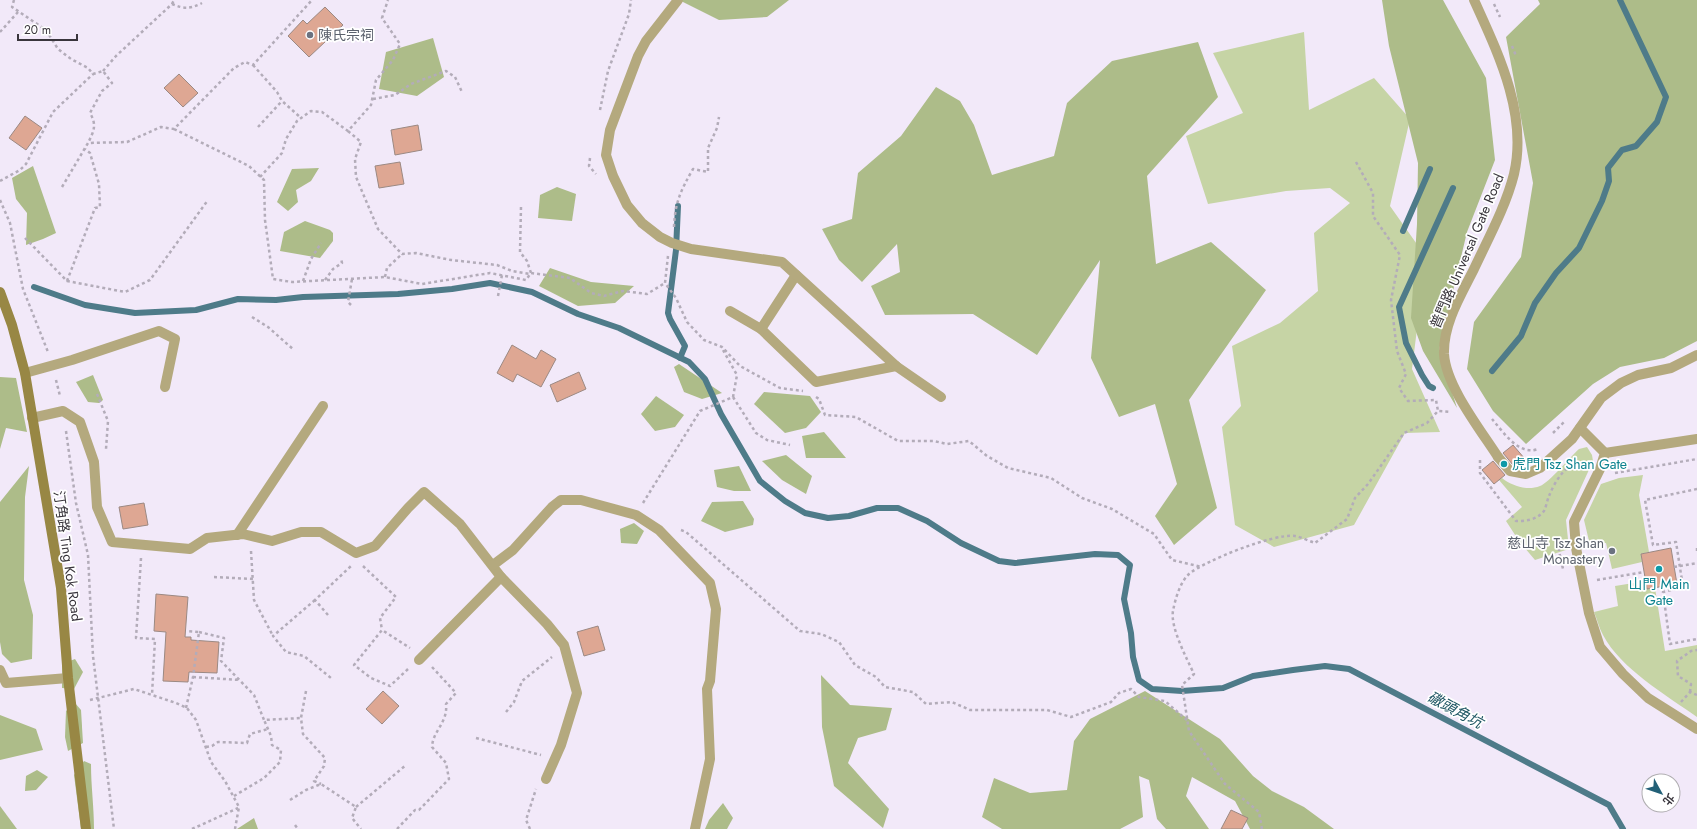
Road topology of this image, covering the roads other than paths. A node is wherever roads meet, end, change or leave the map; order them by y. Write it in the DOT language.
graph roads {
  1 [pos="678,0"];
  2 [pos="1474,0"];
  3 [pos="796,275"];
  4 [pos="0,292"];
  5 [pos="730,311"];
  6 [pos="761,329"];
  7 [pos="1697,355"];
  8 [pos="896,366"];
  9 [pos="25,373"];
  10 [pos="166,387"];
  11 [pos="941,397"];
  12 [pos="322,406"];
  13 [pos="32,418"];
  14 [pos="1580,428"];
  15 [pos="1697,439"];
  16 [pos="1605,453"];
  17 [pos="237,535"];
  18 [pos="493,565"];
  19 [pos="501,577"];
  20 [pos="420,659"];
  21 [pos="0,670"];
  22 [pos="68,678"];
  23 [pos="1697,729"];
  24 [pos="547,776"];
  25 [pos="86,829"];
  26 [pos="695,829"];
  1 -- 3 [label="street"];
  2 -- 14 [label="street, 普門路 Universal Gate Road"];
  3 -- 6 [label="street"];
  3 -- 8 [label="street"];
  4 -- 9 [label="main road, 汀角路 Ting Kok Road"];
  5 -- 6 [label="street"];
  6 -- 8 [label="street"];
  7 -- 14 [label="street, 普門路 Universal Gate Road"];
  8 -- 11 [label="street"];
  9 -- 10 [label="street"];
  9 -- 13 [label="main road, 汀角路 Ting Kok Road"];
  12 -- 17 [label="street"];
  13 -- 17 [label="street"];
  13 -- 22 [label="main road, 汀角路 Ting Kok Road"];
  14 -- 16 [label="street"];
  15 -- 16 [label="street"];
  16 -- 23 [label="street"];
  17 -- 18 [label="street"];
  18 -- 19 [label="street"];
  18 -- 26 [label="street"];
  19 -- 20 [label="street"];
  19 -- 24 [label="street"];
  21 -- 22 [label="street"];
  22 -- 25 [label="main road, 汀角路 Ting Kok Road"];
}
